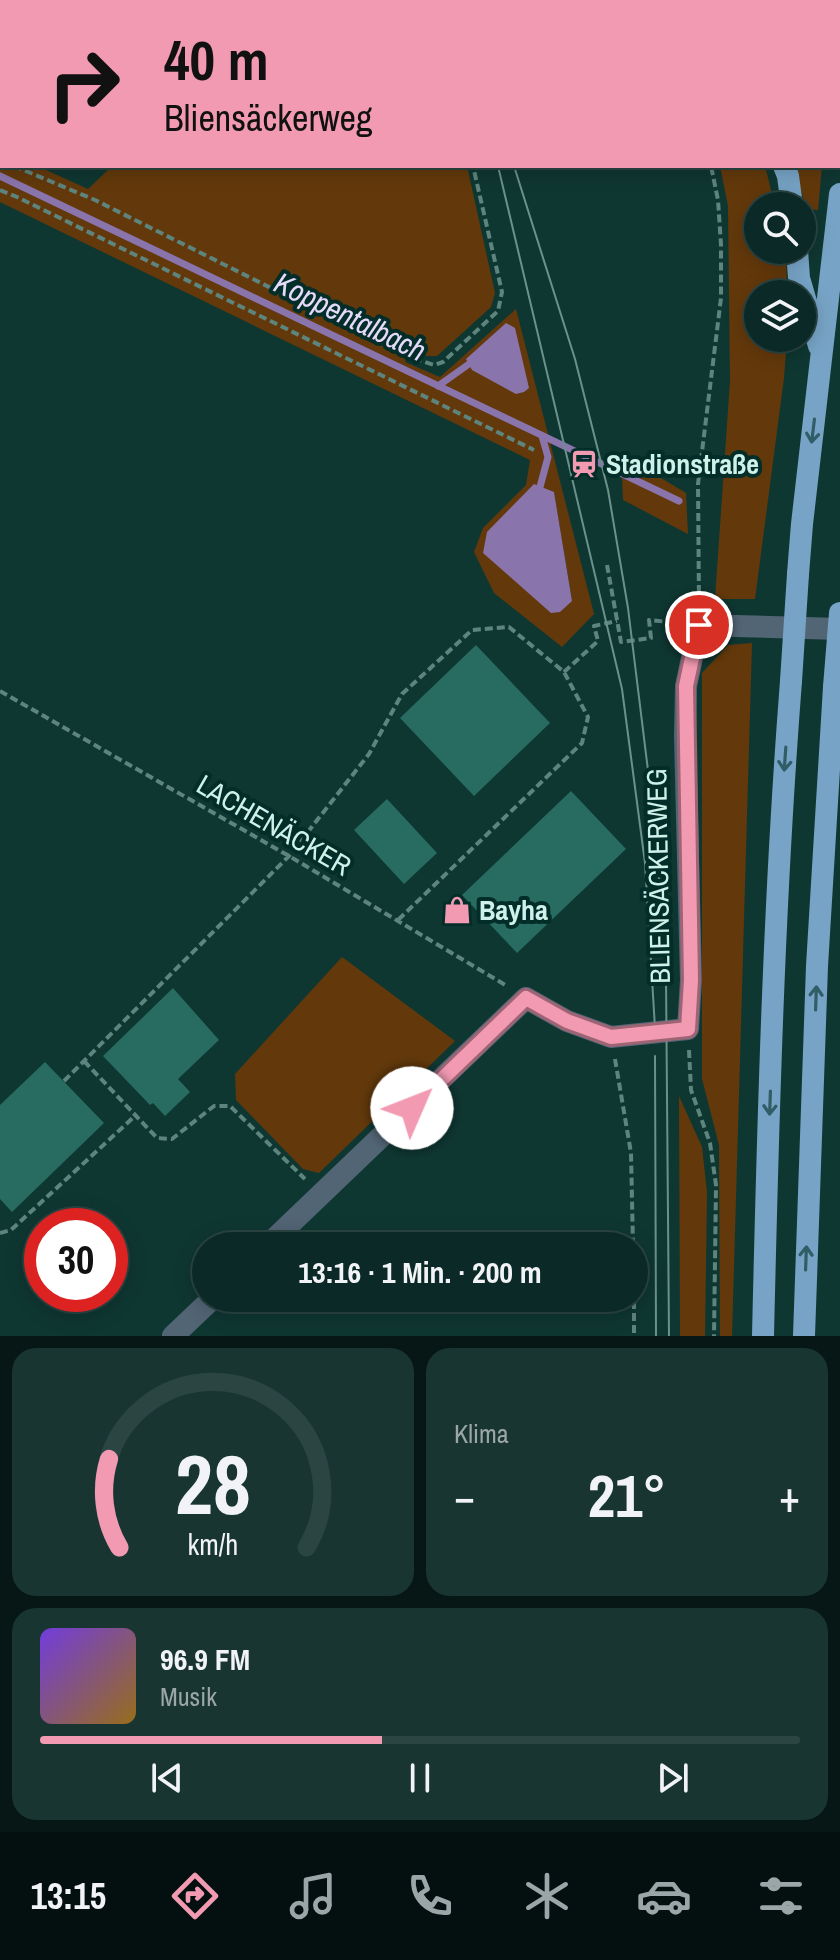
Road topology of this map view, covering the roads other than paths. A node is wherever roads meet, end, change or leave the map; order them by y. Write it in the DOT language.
graph roads {
  1 [pos="785,168"];
  2 [pos="790,192"];
  3 [pos="840,194"];
  4 [pos="798,264"];
  5 [pos="822,354"];
  6 [pos="840,613"];
  7 [pos="840,629"];
  8 [pos="282,1232"];
  9 [pos="198,1312"];
  10 [pos="173,1336"];
  11 [pos="763,1336"];
  12 [pos="804,1336"];
  1 -- 2 [label="highway"];
  3 -- 5 [label="highway"];
  4 -- 5 [label="highway"];
  5 -- 11 [label="highway, one-way, bridge"];
  12 -- 6 [label="highway, one-way, bridge"];
  7 -- 8 [label="street, BLIENSÄCKERWEG"];
  9 -- 10 [label="street"];
}
